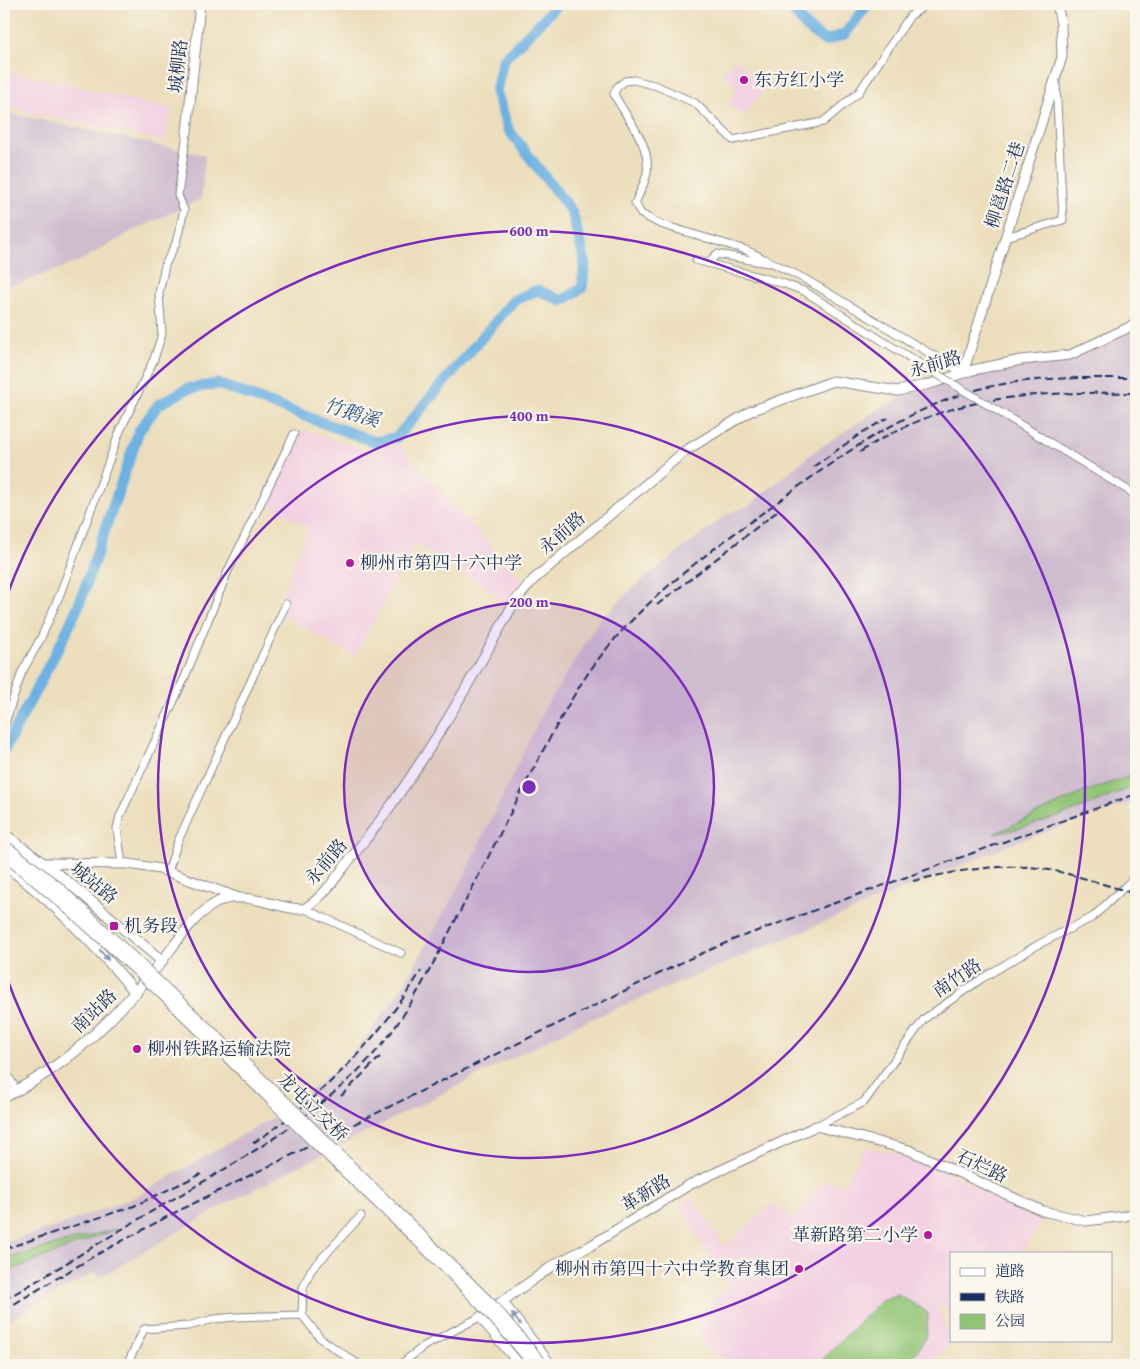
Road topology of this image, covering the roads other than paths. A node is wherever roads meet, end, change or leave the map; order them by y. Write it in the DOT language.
graph roads {
  1 [pos="200,4"];
  2 [pos="927,4"];
  3 [pos="1057,4"];
  4 [pos="1055,78"];
  5 [pos="188,132"];
  6 [pos="1006,237"];
  7 [pos="696,260"];
  8 [pos="708,263"];
  9 [pos="776,264"];
  10 [pos="1136,324"];
  11 [pos="963,373"];
  12 [pos="294,434"];
  13 [pos="1136,495"];
  14 [pos="286,604"];
  15 [pos="4,726"];
  16 [pos="4,834"];
  17 [pos="4,845"];
  18 [pos="4,855"];
  19 [pos="43,863"];
  20 [pos="4,864"];
  21 [pos="122,864"];
  22 [pos="168,872"];
  23 [pos="1136,876"];
  24 [pos="236,897"];
  25 [pos="305,909"];
  26 [pos="401,953"];
  27 [pos="162,961"];
  28 [pos="136,992"];
  29 [pos="4,1070"];
  30 [pos="40,1075"];
  31 [pos="8,1087"];
  32 [pos="4,1097"];
  33 [pos="816,1126"];
  34 [pos="1136,1212"];
  35 [pos="360,1216"];
  36 [pos="502,1302"];
  37 [pos="302,1315"];
  38 [pos="480,1317"];
  39 [pos="127,1365"];
  40 [pos="359,1365"];
  41 [pos="400,1365"];
  42 [pos="520,1365"];
  43 [pos="534,1365"];
  44 [pos="543,1365"];
  45 [pos="551,1365"];
  1 -- 5 [label="street, 城柳路"];
  2 -- 9 [label="street"];
  3 -- 4 [label="street, 柳邕路二巷"];
  4 -- 6 [label="street, 柳邕路二巷"];
  4 -- 6 [label="street"];
  5 -- 15 [label="street"];
  6 -- 11 [label="street, 柳邕路二巷"];
  7 -- 8 [label="street"];
  8 -- 9 [label="street"];
  8 -- 13 [label="street, bridge"];
  9 -- 11 [label="street"];
  10 -- 11 [label="street, 永前路"];
  11 -- 25 [label="street, 永前路"];
  12 -- 21 [label="street"];
  14 -- 22 [label="street"];
  16 -- 19 [label="main road, 城站路"];
  17 -- 44 [label="main road, 龙屯立交桥, bridge"];
  18 -- 43 [label="main road, 龙屯立交桥, bridge"];
  19 -- 21 [label="street"];
  19 -- 27 [label="main road, 城站路"];
  20 -- 28 [label="main road, one-way"];
  21 -- 22 [label="street"];
  22 -- 24 [label="street"];
  23 -- 33 [label="street, 南竹路"];
  24 -- 25 [label="street, 永前路"];
  24 -- 27 [label="street, 永前路"];
  25 -- 26 [label="street"];
  27 -- 28 [label="main road, 南站路"];
  28 -- 30 [label="main road, 南站路"];
  29 -- 31 [label="street"];
  30 -- 31 [label="main road, 南站路"];
  30 -- 32 [label="main road, 南站路"];
  33 -- 34 [label="street, 石烂路"];
  33 -- 36 [label="street, 革新路"];
  35 -- 37 [label="street"];
  36 -- 38 [label="street, 革新路"];
  45 -- 36 [label="street, one-way"];
  37 -- 39 [label="street"];
  37 -- 40 [label="street"];
  38 -- 41 [label="street"];
  38 -- 42 [label="street"];
}
